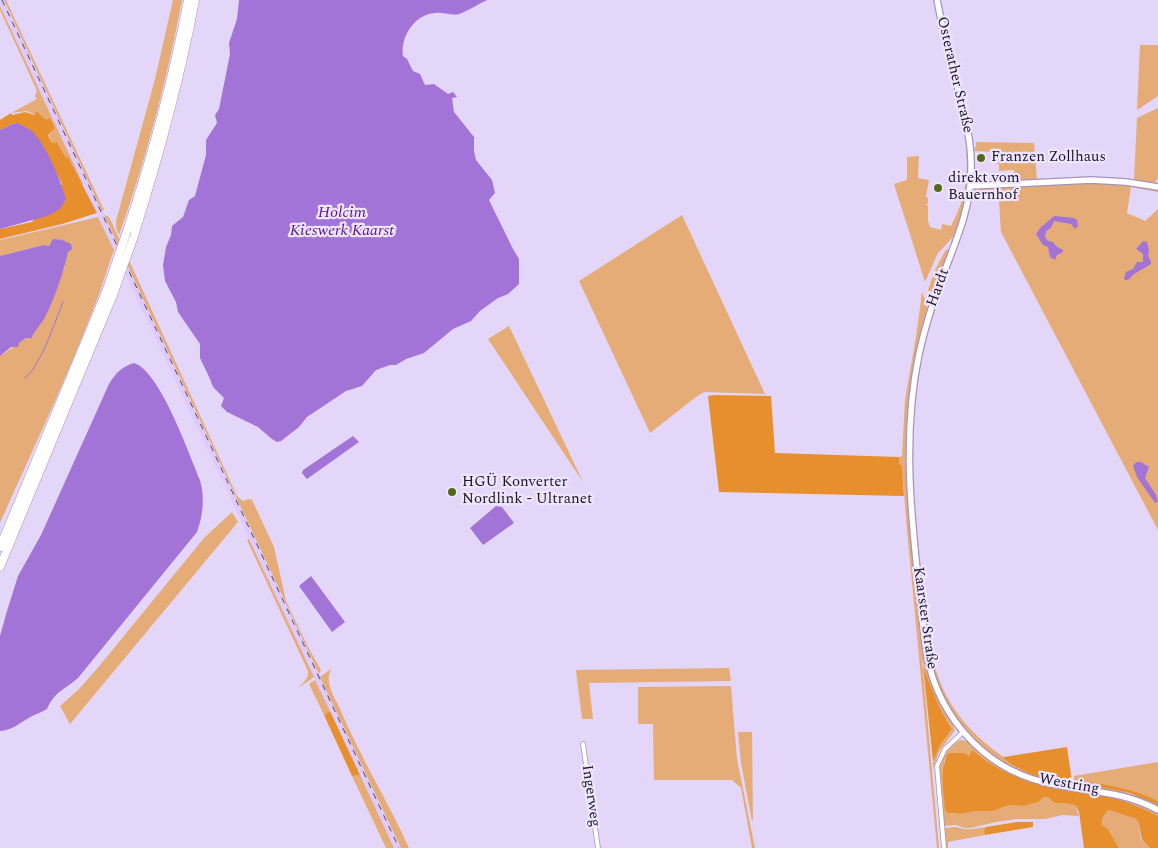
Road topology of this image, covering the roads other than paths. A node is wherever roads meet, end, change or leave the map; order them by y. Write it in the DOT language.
graph roads {
  1 [pos="188,0"];
  2 [pos="195,0"];
  3 [pos="936,0"];
  4 [pos="971,150"];
  5 [pos="970,186"];
  6 [pos="1158,186"];
  7 [pos="110,294"];
  8 [pos="911,400"];
  9 [pos="0,548"];
  10 [pos="0,567"];
  11 [pos="963,732"];
  12 [pos="583,744"];
  13 [pos="1158,810"];
  14 [pos="598,848"];
  15 [pos="944,848"];
  1 -- 7 [label="highway, bridge"];
  2 -- 7 [label="highway, bridge"];
  3 -- 4 [label="main road, Osterather Straße"];
  4 -- 5 [label="main road, Hardt"];
  5 -- 6 [label="main road"];
  5 -- 8 [label="main road, Hardt"];
  7 -- 9 [label="highway"];
  7 -- 10 [label="highway"];
  8 -- 11 [label="main road, Kaarster Straße"];
  11 -- 13 [label="main road, Westring"];
  11 -- 15 [label="street"];
  12 -- 14 [label="street, Ingerweg"];
}
